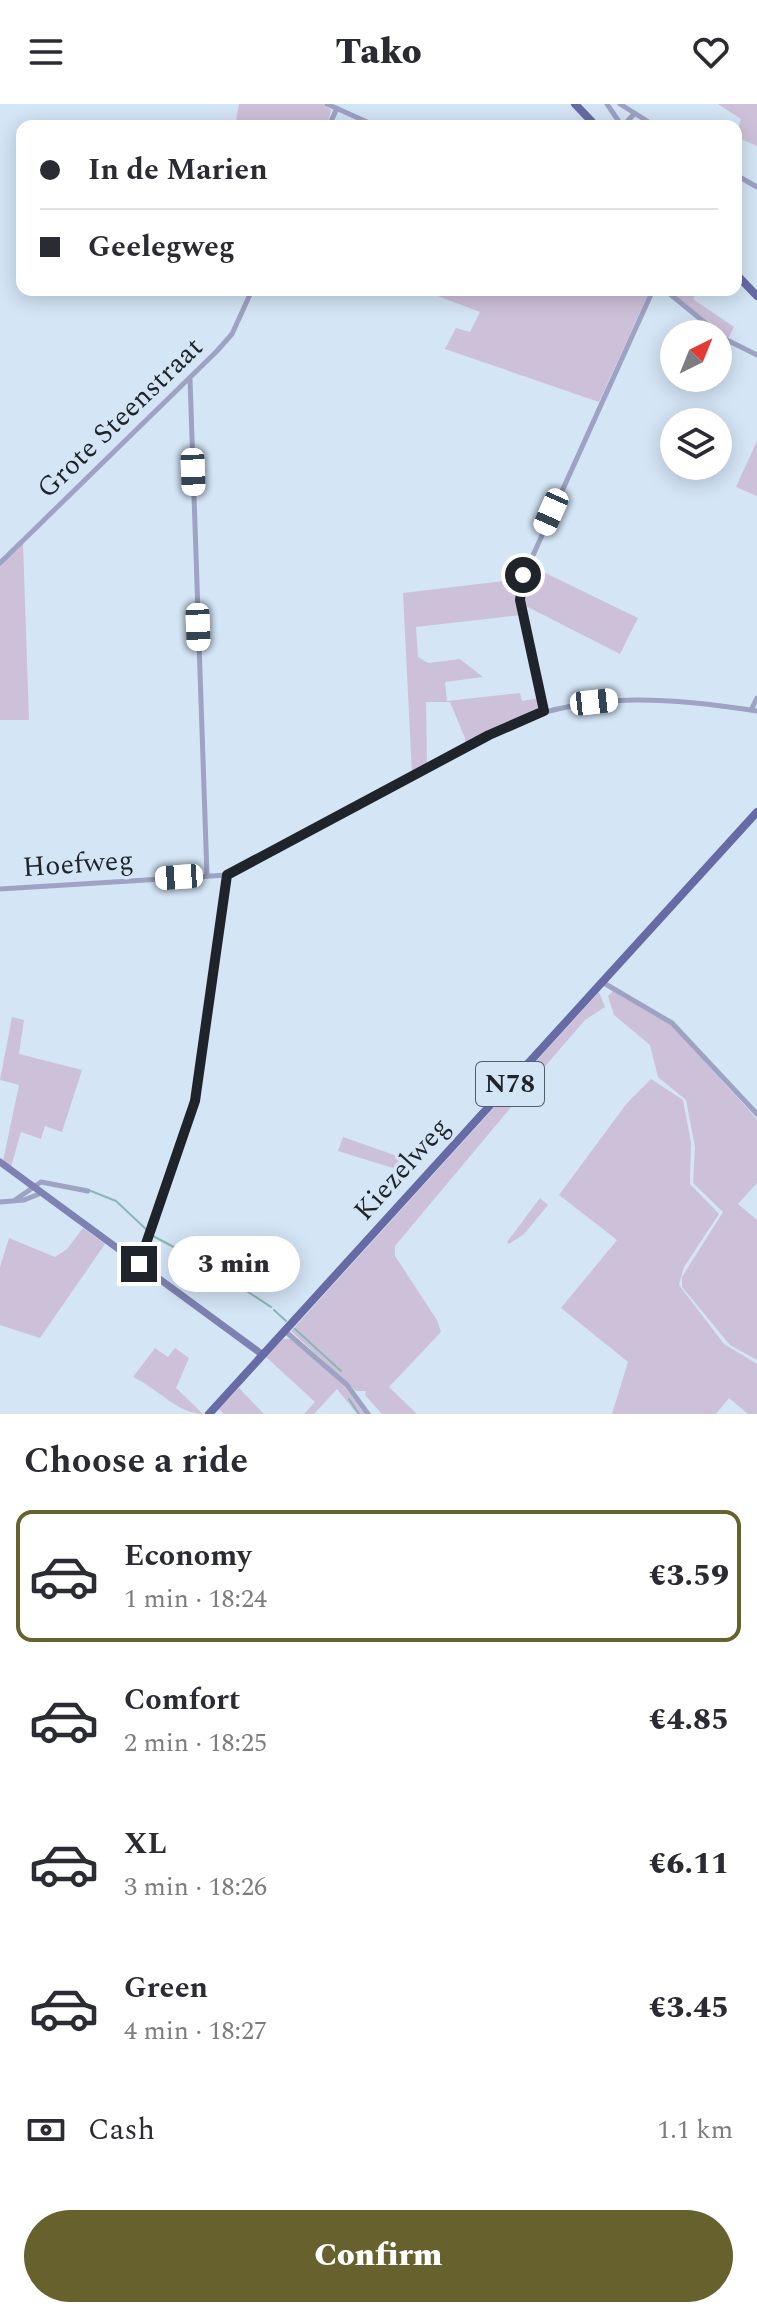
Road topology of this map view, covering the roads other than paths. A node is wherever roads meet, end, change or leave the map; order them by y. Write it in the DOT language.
graph roads {
  1 [pos="327,104"];
  2 [pos="575,104"];
  3 [pos="620,104"];
  4 [pos="337,108"];
  5 [pos="634,114"];
  6 [pos="332,120"];
  7 [pos="363,120"];
  8 [pos="590,120"];
  9 [pos="628,120"];
  10 [pos="644,120"];
  11 [pos="742,280"];
  12 [pos="249,296"];
  13 [pos="650,296"];
  14 [pos="672,296"];
  15 [pos="757,296"];
  16 [pos="757,355"];
  17 [pos="190,379"];
  18 [pos="0,563"];
  19 [pos="757,698"];
  20 [pos="754,710"];
  21 [pos="544,711"];
  22 [pos="757,812"];
  23 [pos="227,875"];
  24 [pos="207,876"];
  25 [pos="0,889"];
  26 [pos="602,982"];
  27 [pos="757,1114"];
  28 [pos="0,1162"];
  29 [pos="31,1187"];
  30 [pos="88,1191"];
  31 [pos="39,1194"];
  32 [pos="15,1200"];
  33 [pos="0,1202"];
  34 [pos="139,1264"];
  35 [pos="285,1331"];
  36 [pos="263,1355"];
  37 [pos="209,1414"];
  38 [pos="368,1414"];
  1 -- 4 [label="street"];
  2 -- 8 [label="main road"];
  3 -- 5 [label="street"];
  4 -- 6 [label="street"];
  4 -- 7 [label="street"];
  5 -- 9 [label="street"];
  5 -- 10 [label="street"];
  11 -- 15 [label="main road"];
  12 -- 17 [label="street, Grote Steenstraat"];
  13 -- 21 [label="street"];
  14 -- 16 [label="street"];
  17 -- 18 [label="street, Grote Steenstraat"];
  17 -- 24 [label="street"];
  19 -- 20 [label="street"];
  20 -- 21 [label="street, Hoefweg"];
  21 -- 23 [label="street, Hoefweg"];
  22 -- 26 [label="main road, Kiezelweg / N78"];
  23 -- 24 [label="street, Hoefweg"];
  23 -- 34 [label="street"];
  24 -- 25 [label="street, Hoefweg"];
  26 -- 27 [label="street"];
  26 -- 35 [label="main road, Kiezelweg / N78"];
  28 -- 29 [label="street"];
  29 -- 30 [label="street"];
  29 -- 31 [label="street"];
  29 -- 32 [label="street"];
  31 -- 32 [label="street"];
  31 -- 34 [label="street"];
  32 -- 33 [label="street"];
  34 -- 36 [label="street"];
  35 -- 36 [label="main road, Kiezelweg / N78"];
  35 -- 38 [label="street"];
  36 -- 37 [label="main road, Kiezelweg / N78"];
}
